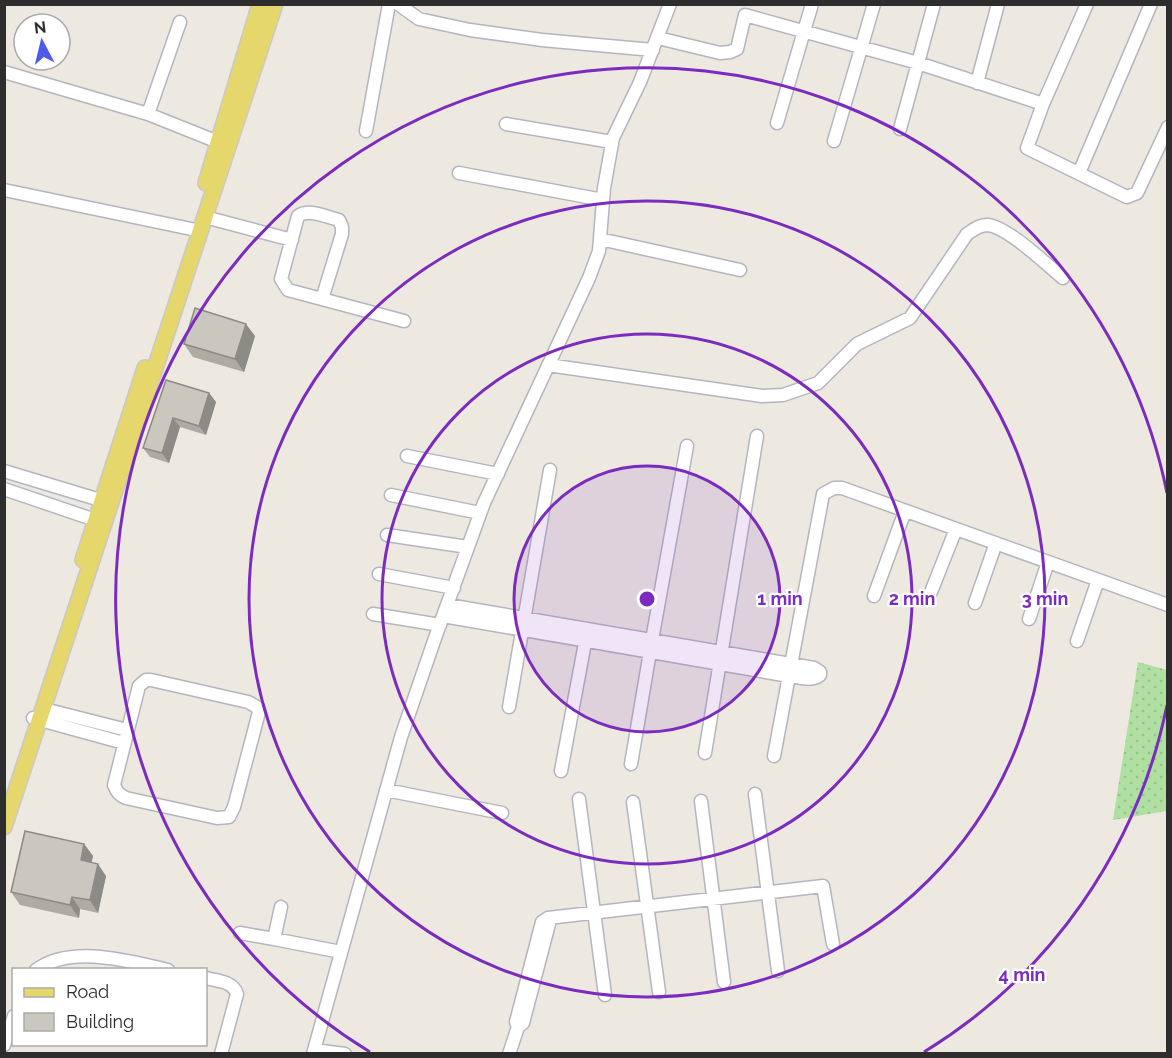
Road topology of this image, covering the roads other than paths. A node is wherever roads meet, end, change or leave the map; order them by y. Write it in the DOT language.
graph roads {
  1 [pos="260,4"];
  2 [pos="275,4"];
  3 [pos="389,4"];
  4 [pos="398,4"];
  5 [pos="670,4"];
  6 [pos="812,4"];
  7 [pos="874,4"];
  8 [pos="934,4"];
  9 [pos="998,4"];
  10 [pos="1087,4"];
  11 [pos="1151,4"];
  12 [pos="747,10"];
  13 [pos="180,22"];
  14 [pos="804,30"];
  15 [pos="658,38"];
  16 [pos="862,47"];
  17 [pos="653,50"];
  18 [pos="918,63"];
  19 [pos="4,72"];
  20 [pos="977,83"];
  21 [pos="1043,104"];
  22 [pos="148,114"];
  23 [pos="777,123"];
  24 [pos="506,124"];
  25 [pos="1167,127"];
  26 [pos="900,129"];
  27 [pos="366,131"];
  28 [pos="834,141"];
  29 [pos="218,142"];
  30 [pos="612,142"];
  31 [pos="459,173"];
  32 [pos="1078,173"];
  33 [pos="4,190"];
  34 [pos="603,200"];
  35 [pos="200,226"];
  36 [pos="600,239"];
  37 [pos="292,240"];
  38 [pos="740,270"];
  39 [pos="1063,278"];
  40 [pos="322,299"];
  41 [pos="404,321"];
  42 [pos="548,365"];
  43 [pos="757,436"];
  44 [pos="687,446"];
  45 [pos="407,456"];
  46 [pos="550,470"];
  47 [pos="4,471"];
  48 [pos="498,474"];
  49 [pos="4,489"];
  50 [pos="391,495"];
  51 [pos="107,502"];
  52 [pos="905,511"];
  53 [pos="480,513"];
  54 [pos="100,522"];
  55 [pos="956,529"];
  56 [pos="387,535"];
  57 [pos="996,543"];
  58 [pos="468,547"];
  59 [pos="1048,562"];
  60 [pos="379,574"];
  61 [pos="1098,580"];
  62 [pos="454,588"];
  63 [pos="931,592"];
  64 [pos="874,596"];
  65 [pos="975,603"];
  66 [pos="1167,605"];
  67 [pos="373,614"];
  68 [pos="444,615"];
  69 [pos="1029,619"];
  70 [pos="524,624"];
  71 [pos="586,634"];
  72 [pos="1077,641"];
  73 [pos="651,646"];
  74 [pos="720,658"];
  75 [pos="790,670"];
  76 [pos="509,707"];
  77 [pos="39,716"];
  78 [pos="88,720"];
  79 [pos="127,730"];
  80 [pos="85,733"];
  81 [pos="124,743"];
  82 [pos="705,753"];
  83 [pos="774,756"];
  84 [pos="631,764"];
  85 [pos="561,771"];
  86 [pos="386,790"];
  87 [pos="755,794"];
  88 [pos="579,799"];
  89 [pos="701,801"];
  90 [pos="4,802"];
  91 [pos="633,802"];
  92 [pos="502,813"];
  93 [pos="4,827"];
  94 [pos="769,894"];
  95 [pos="713,900"];
  96 [pos="281,907"];
  97 [pos="648,908"];
  98 [pos="594,914"];
  99 [pos="240,933"];
  100 [pos="274,939"];
  101 [pos="833,944"];
  102 [pos="341,952"];
  103 [pos="38,968"];
  104 [pos="163,968"];
  105 [pos="778,972"];
  106 [pos="207,978"];
  107 [pos="724,982"];
  108 [pos="659,992"];
  109 [pos="605,994"];
  110 [pos="12,1022"];
  111 [pos="4,1045"];
  112 [pos="313,1052"];
  113 [pos="221,1053"];
  114 [pos="345,1053"];
  115 [pos="509,1053"];
  1 -- 29 [label="main road"];
  2 -- 35 [label="main road"];
  3 -- 27 [label="street"];
  4 -- 17 [label="street"];
  5 -- 15 [label="street"];
  6 -- 14 [label="street"];
  7 -- 16 [label="street"];
  8 -- 18 [label="street"];
  9 -- 20 [label="street"];
  10 -- 21 [label="street"];
  11 -- 32 [label="street"];
  12 -- 14 [label="street"];
  12 -- 15 [label="street"];
  13 -- 22 [label="street"];
  14 -- 16 [label="street"];
  14 -- 23 [label="street"];
  15 -- 17 [label="street"];
  16 -- 18 [label="street"];
  16 -- 28 [label="street"];
  17 -- 30 [label="street"];
  18 -- 20 [label="street"];
  18 -- 26 [label="street"];
  19 -- 22 [label="street"];
  20 -- 21 [label="street"];
  21 -- 32 [label="street"];
  22 -- 29 [label="street"];
  24 -- 30 [label="street"];
  25 -- 32 [label="street"];
  29 -- 35 [label="main road"];
  30 -- 34 [label="street"];
  31 -- 34 [label="street"];
  33 -- 35 [label="street"];
  34 -- 36 [label="street"];
  35 -- 37 [label="street"];
  35 -- 51 [label="main road"];
  36 -- 38 [label="street"];
  36 -- 42 [label="street"];
  37 -- 40 [label="street"];
  37 -- 40 [label="street"];
  39 -- 42 [label="street"];
  40 -- 41 [label="street"];
  42 -- 48 [label="street"];
  43 -- 74 [label="street"];
  44 -- 73 [label="street"];
  45 -- 48 [label="street"];
  46 -- 70 [label="street"];
  47 -- 51 [label="street"];
  48 -- 53 [label="street"];
  49 -- 54 [label="street"];
  50 -- 53 [label="street"];
  51 -- 54 [label="main road"];
  52 -- 55 [label="street"];
  52 -- 64 [label="street"];
  52 -- 75 [label="street"];
  53 -- 58 [label="street"];
  54 -- 77 [label="main road"];
  55 -- 57 [label="street"];
  55 -- 63 [label="street"];
  56 -- 58 [label="street"];
  57 -- 59 [label="street"];
  57 -- 65 [label="street"];
  58 -- 62 [label="street"];
  59 -- 61 [label="street"];
  59 -- 69 [label="street"];
  60 -- 62 [label="street"];
  61 -- 66 [label="street"];
  61 -- 72 [label="street"];
  62 -- 68 [label="street"];
  67 -- 68 [label="street"];
  68 -- 70 [label="street"];
  68 -- 86 [label="street"];
  70 -- 71 [label="street"];
  70 -- 76 [label="street"];
  71 -- 73 [label="street"];
  71 -- 85 [label="street"];
  73 -- 74 [label="street"];
  73 -- 84 [label="street"];
  74 -- 75 [label="street"];
  74 -- 82 [label="street"];
  75 -- 83 [label="street"];
  77 -- 78 [label="street"];
  77 -- 80 [label="street"];
  77 -- 90 [label="main road"];
  77 -- 93 [label="main road"];
  78 -- 79 [label="street"];
  78 -- 80 [label="street"];
  79 -- 81 [label="street"];
  79 -- 81 [label="street"];
  80 -- 81 [label="street"];
  86 -- 92 [label="street"];
  86 -- 102 [label="street"];
  87 -- 94 [label="street"];
  88 -- 98 [label="street"];
  89 -- 95 [label="street"];
  91 -- 97 [label="street"];
  94 -- 95 [label="street"];
  94 -- 101 [label="street"];
  94 -- 105 [label="street"];
  95 -- 97 [label="street"];
  95 -- 107 [label="street"];
  96 -- 100 [label="street"];
  97 -- 98 [label="street"];
  97 -- 108 [label="street"];
  98 -- 109 [label="street"];
  98 -- 115 [label="street"];
  99 -- 100 [label="street"];
  100 -- 102 [label="street"];
  102 -- 112 [label="street"];
  103 -- 104 [label="street"];
  106 -- 113 [label="street"];
  110 -- 111 [label="street"];
  112 -- 114 [label="street"];
}
